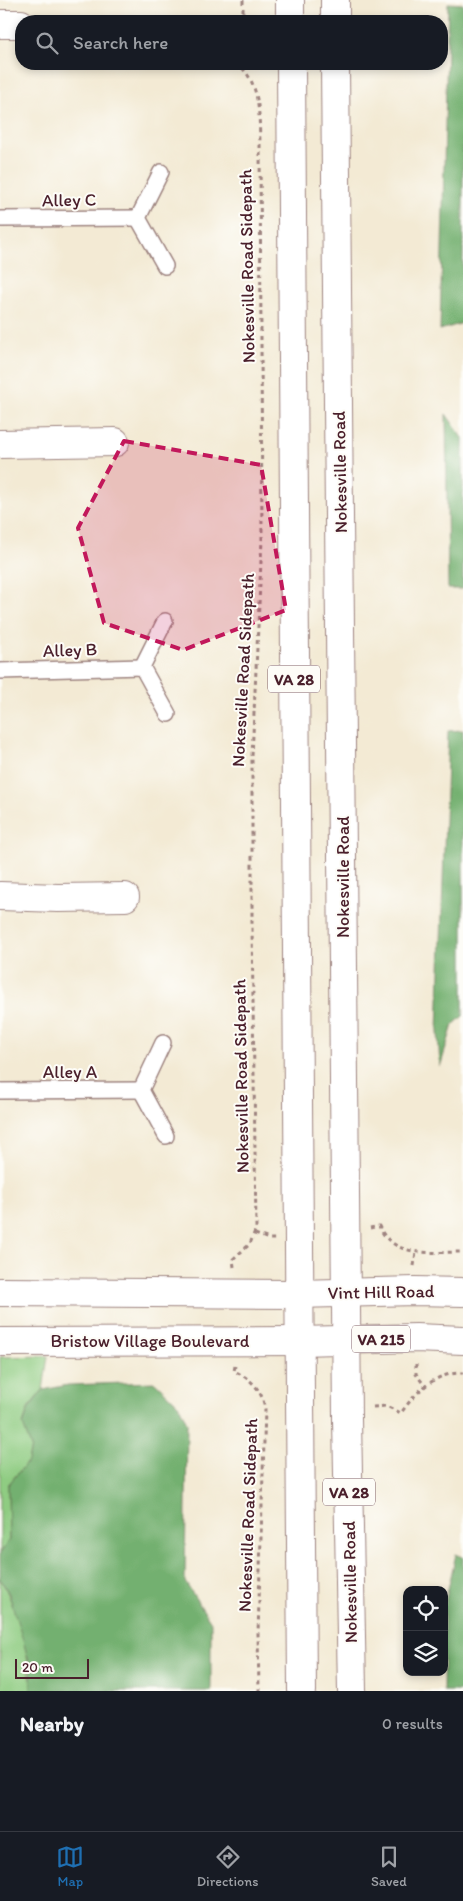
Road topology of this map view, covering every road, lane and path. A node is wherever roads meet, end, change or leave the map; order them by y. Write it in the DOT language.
graph roads {
  1 [pos="243,0"];
  2 [pos="290,0"];
  3 [pos="335,0"];
  4 [pos="243,15"];
  5 [pos="290,15"];
  6 [pos="335,15"];
  7 [pos="0,24"];
  8 [pos="15,24"];
  9 [pos="243,70"];
  10 [pos="291,70"];
  11 [pos="335,70"];
  12 [pos="161,172"];
  13 [pos="138,218"];
  14 [pos="0,219"];
  15 [pos="165,266"];
  16 [pos="115,442"];
  17 [pos="0,444"];
  18 [pos="165,621"];
  19 [pos="142,667"];
  20 [pos="0,671"];
  21 [pos="168,714"];
  22 [pos="0,896"];
  23 [pos="125,896"];
  24 [pos="163,1043"];
  25 [pos="141,1090"];
  26 [pos="0,1091"];
  27 [pos="166,1136"];
  28 [pos="367,1229"];
  29 [pos="255,1234"];
  30 [pos="270,1239"];
  31 [pos="416,1252"];
  32 [pos="463,1252"];
  33 [pos="414,1264"];
  34 [pos="235,1274"];
  35 [pos="0,1292"];
  36 [pos="347,1292"];
  37 [pos="463,1292"];
  38 [pos="298,1294"];
  39 [pos="348,1340"];
  40 [pos="463,1340"];
  41 [pos="300,1341"];
  42 [pos="0,1342"];
  43 [pos="235,1362"];
  44 [pos="463,1373"];
  45 [pos="416,1374"];
  46 [pos="425,1386"];
  47 [pos="386,1406"];
  48 [pos="258,1691"];
  49 [pos="302,1691"];
  50 [pos="352,1691"];
  1 -- 4 [label="path"];
  2 -- 5 [label="main road"];
  3 -- 6 [label="main road"];
  7 -- 8 [label="main road"];
  9 -- 29 [label="path, Nokesville Road Sidepath"];
  10 -- 38 [label="main road, VA 28"];
  11 -- 36 [label="main road, Nokesville Road / VA 28"];
  12 -- 13 [label="lane"];
  13 -- 14 [label="lane, Alley C"];
  13 -- 15 [label="lane"];
  16 -- 17 [label="main road"];
  18 -- 19 [label="lane"];
  19 -- 20 [label="lane, Alley B"];
  19 -- 21 [label="lane"];
  22 -- 23 [label="main road"];
  24 -- 25 [label="lane"];
  25 -- 26 [label="lane, Alley A"];
  25 -- 27 [label="lane"];
  28 -- 31 [label="path"];
  29 -- 30 [label="path"];
  29 -- 34 [label="path"];
  31 -- 32 [label="path"];
  31 -- 33 [label="path"];
  35 -- 38 [label="main road"];
  36 -- 37 [label="main road, Vint Hill Road"];
  36 -- 38 [label="main road, Vint Hill Road"];
  36 -- 39 [label="main road, Nokesville Road / VA 28"];
  38 -- 41 [label="main road, VA 28"];
  39 -- 40 [label="main road, VA 215"];
  39 -- 41 [label="main road, VA 215"];
  39 -- 50 [label="main road, Nokesville Road / VA 28"];
  41 -- 42 [label="main road, Bristow Village Boulevard"];
  41 -- 49 [label="main road, VA 28"];
  43 -- 48 [label="path, Nokesville Road Sidepath"];
  44 -- 46 [label="path"];
  45 -- 46 [label="path"];
  46 -- 47 [label="path"];
}
